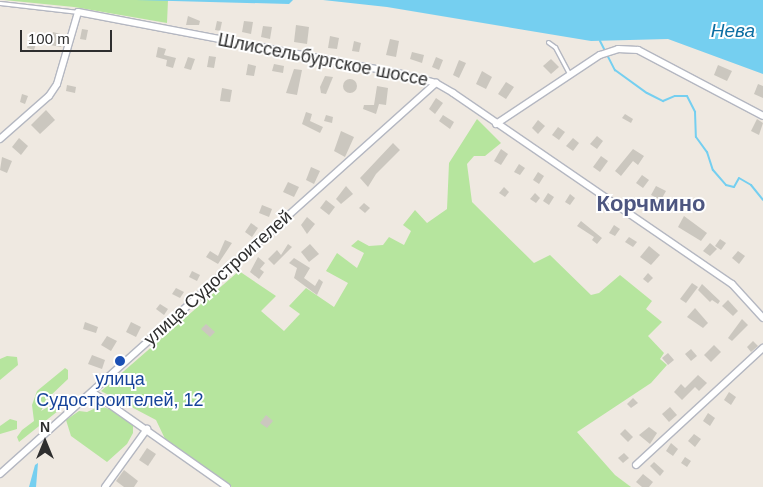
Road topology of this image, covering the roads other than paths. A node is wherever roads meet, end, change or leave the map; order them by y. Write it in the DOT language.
graph roads {
  1 [pos="0,3"];
  2 [pos="78,12"];
  3 [pos="548,42"];
  4 [pos="570,75"];
  5 [pos="436,83"];
  6 [pos="763,116"];
  7 [pos="496,124"];
  8 [pos="0,139"];
  9 [pos="763,318"];
  10 [pos="763,348"];
  11 [pos="92,392"];
  12 [pos="146,429"];
  13 [pos="636,465"];
  14 [pos="0,474"];
  15 [pos="105,487"];
  16 [pos="227,487"];
  1 -- 2 [label="lane"];
  2 -- 5 [label="street, Шлиссельбургское шоссе"];
  2 -- 8 [label="street"];
  3 -- 4 [label="lane"];
  4 -- 6 [label="street"];
  4 -- 7 [label="street"];
  5 -- 7 [label="street, Шлиссельбургское шоссе"];
  5 -- 11 [label="street, улица Судостроителей"];
  7 -- 9 [label="street, Шлиссельбургское шоссе"];
  10 -- 13 [label="street"];
  11 -- 12 [label="street"];
  11 -- 14 [label="street, улица Судостроителей"];
  12 -- 15 [label="street"];
  12 -- 16 [label="street"];
}
